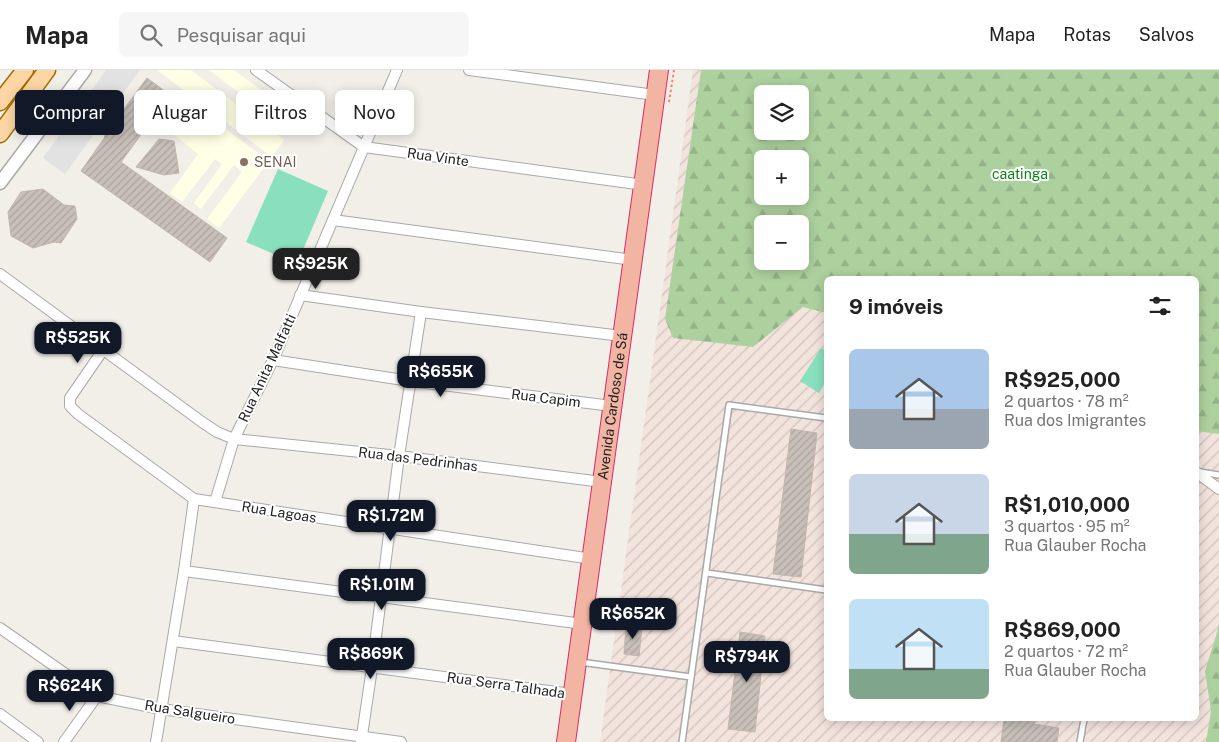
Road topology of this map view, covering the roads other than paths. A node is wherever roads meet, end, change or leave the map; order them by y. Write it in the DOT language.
graph roads {
  1 [pos="25,70"];
  2 [pos="47,70"];
  3 [pos="85,70"];
  4 [pos="256,70"];
  5 [pos="397,70"];
  6 [pos="468,70"];
  7 [pos="659,70"];
  8 [pos="489,72"];
  9 [pos="655,95"];
  10 [pos="0,102"];
  11 [pos="0,134"];
  12 [pos="364,147"];
  13 [pos="0,183"];
  14 [pos="644,185"];
  15 [pos="333,220"];
  16 [pos="633,260"];
  17 [pos="0,274"];
  18 [pos="300,295"];
  19 [pos="422,312"];
  20 [pos="622,336"];
  21 [pos="103,350"];
  22 [pos="273,360"];
  23 [pos="410,382"];
  24 [pos="612,406"];
  25 [pos="824,418"];
  26 [pos="234,439"];
  27 [pos="399,456"];
  28 [pos="1199,471"];
  29 [pos="1199,473"];
  30 [pos="1219,474"];
  31 [pos="602,482"];
  32 [pos="1219,489"];
  33 [pos="194,499"];
  34 [pos="215,502"];
  35 [pos="390,529"];
  36 [pos="592,559"];
  37 [pos="184,571"];
  38 [pos="707,573"];
  39 [pos="824,590"];
  40 [pos="380,598"];
  41 [pos="583,624"];
  42 [pos="0,628"];
  43 [pos="173,640"];
  44 [pos="577,662"];
  45 [pos="372,668"];
  46 [pos="691,676"];
  47 [pos="572,694"];
  48 [pos="97,696"];
  49 [pos="160,709"];
  50 [pos="0,714"];
  51 [pos="1084,721"];
  52 [pos="361,739"];
  53 [pos="38,742"];
  54 [pos="64,742"];
  55 [pos="156,742"];
  56 [pos="401,742"];
  57 [pos="566,742"];
  58 [pos="682,742"];
  59 [pos="1080,742"];
  1 -- 10 [label="main road"];
  2 -- 11 [label="main road"];
  3 -- 13 [label="street"];
  4 -- 12 [label="street, Rua Vinte"];
  5 -- 12 [label="street, Rua Anita Malfatti"];
  6 -- 8 [label="street"];
  7 -- 9 [label="highway, Avenida Cardoso de Sá"];
  8 -- 9 [label="street"];
  9 -- 14 [label="highway, Avenida Cardoso de Sá"];
  12 -- 14 [label="street, Rua Vinte"];
  12 -- 15 [label="street, Rua Anita Malfatti"];
  14 -- 16 [label="highway, Avenida Cardoso de Sá"];
  15 -- 16 [label="street"];
  15 -- 18 [label="street, Rua Anita Malfatti"];
  16 -- 20 [label="highway, Avenida Cardoso de Sá"];
  17 -- 21 [label="street, Rua das Pedrinhas"];
  18 -- 19 [label="street"];
  18 -- 22 [label="street, Rua Anita Malfatti"];
  19 -- 20 [label="street"];
  19 -- 23 [label="street"];
  20 -- 24 [label="highway, Avenida Cardoso de Sá"];
  21 -- 26 [label="street, Rua das Pedrinhas"];
  21 -- 33 [label="street, Rua Lagoas"];
  22 -- 23 [label="street, Rua Capim"];
  22 -- 26 [label="street, Rua Anita Malfatti"];
  23 -- 24 [label="street, Rua Capim"];
  23 -- 27 [label="street"];
  24 -- 31 [label="highway, Avenida Cardoso de Sá"];
  25 -- 38 [label="lane"];
  26 -- 27 [label="street, Rua das Pedrinhas"];
  26 -- 34 [label="street, Rua Anita Malfatti"];
  27 -- 31 [label="street, Rua das Pedrinhas"];
  27 -- 35 [label="street"];
  28 -- 30 [label="lane"];
  29 -- 32 [label="street"];
  31 -- 36 [label="highway, Avenida Cardoso de Sá"];
  33 -- 34 [label="street, Rua Lagoas"];
  33 -- 37 [label="street"];
  34 -- 35 [label="street, Rua Lagoas"];
  35 -- 36 [label="street, Rua Lagoas"];
  35 -- 40 [label="street"];
  36 -- 41 [label="highway, Avenida Cardoso de Sá"];
  37 -- 40 [label="street"];
  37 -- 43 [label="street"];
  38 -- 39 [label="lane"];
  38 -- 46 [label="lane"];
  40 -- 41 [label="street"];
  40 -- 45 [label="street"];
  41 -- 44 [label="highway, Avenida Cardoso de Sá"];
  42 -- 48 [label="street, Rua Salgueiro"];
  43 -- 45 [label="street, Rua Serra Talhada"];
  43 -- 49 [label="street"];
  44 -- 46 [label="lane"];
  44 -- 47 [label="highway, Avenida Cardoso de Sá"];
  45 -- 47 [label="street, Rua Serra Talhada"];
  45 -- 52 [label="street"];
  46 -- 58 [label="lane"];
  47 -- 57 [label="highway, Avenida Cardoso de Sá"];
  48 -- 49 [label="street, Rua Salgueiro"];
  48 -- 54 [label="street"];
  49 -- 52 [label="street, Rua Salgueiro"];
  49 -- 55 [label="street"];
  50 -- 53 [label="street"];
  51 -- 59 [label="lane"];
  52 -- 56 [label="street, Rua Salgueiro"];
}
